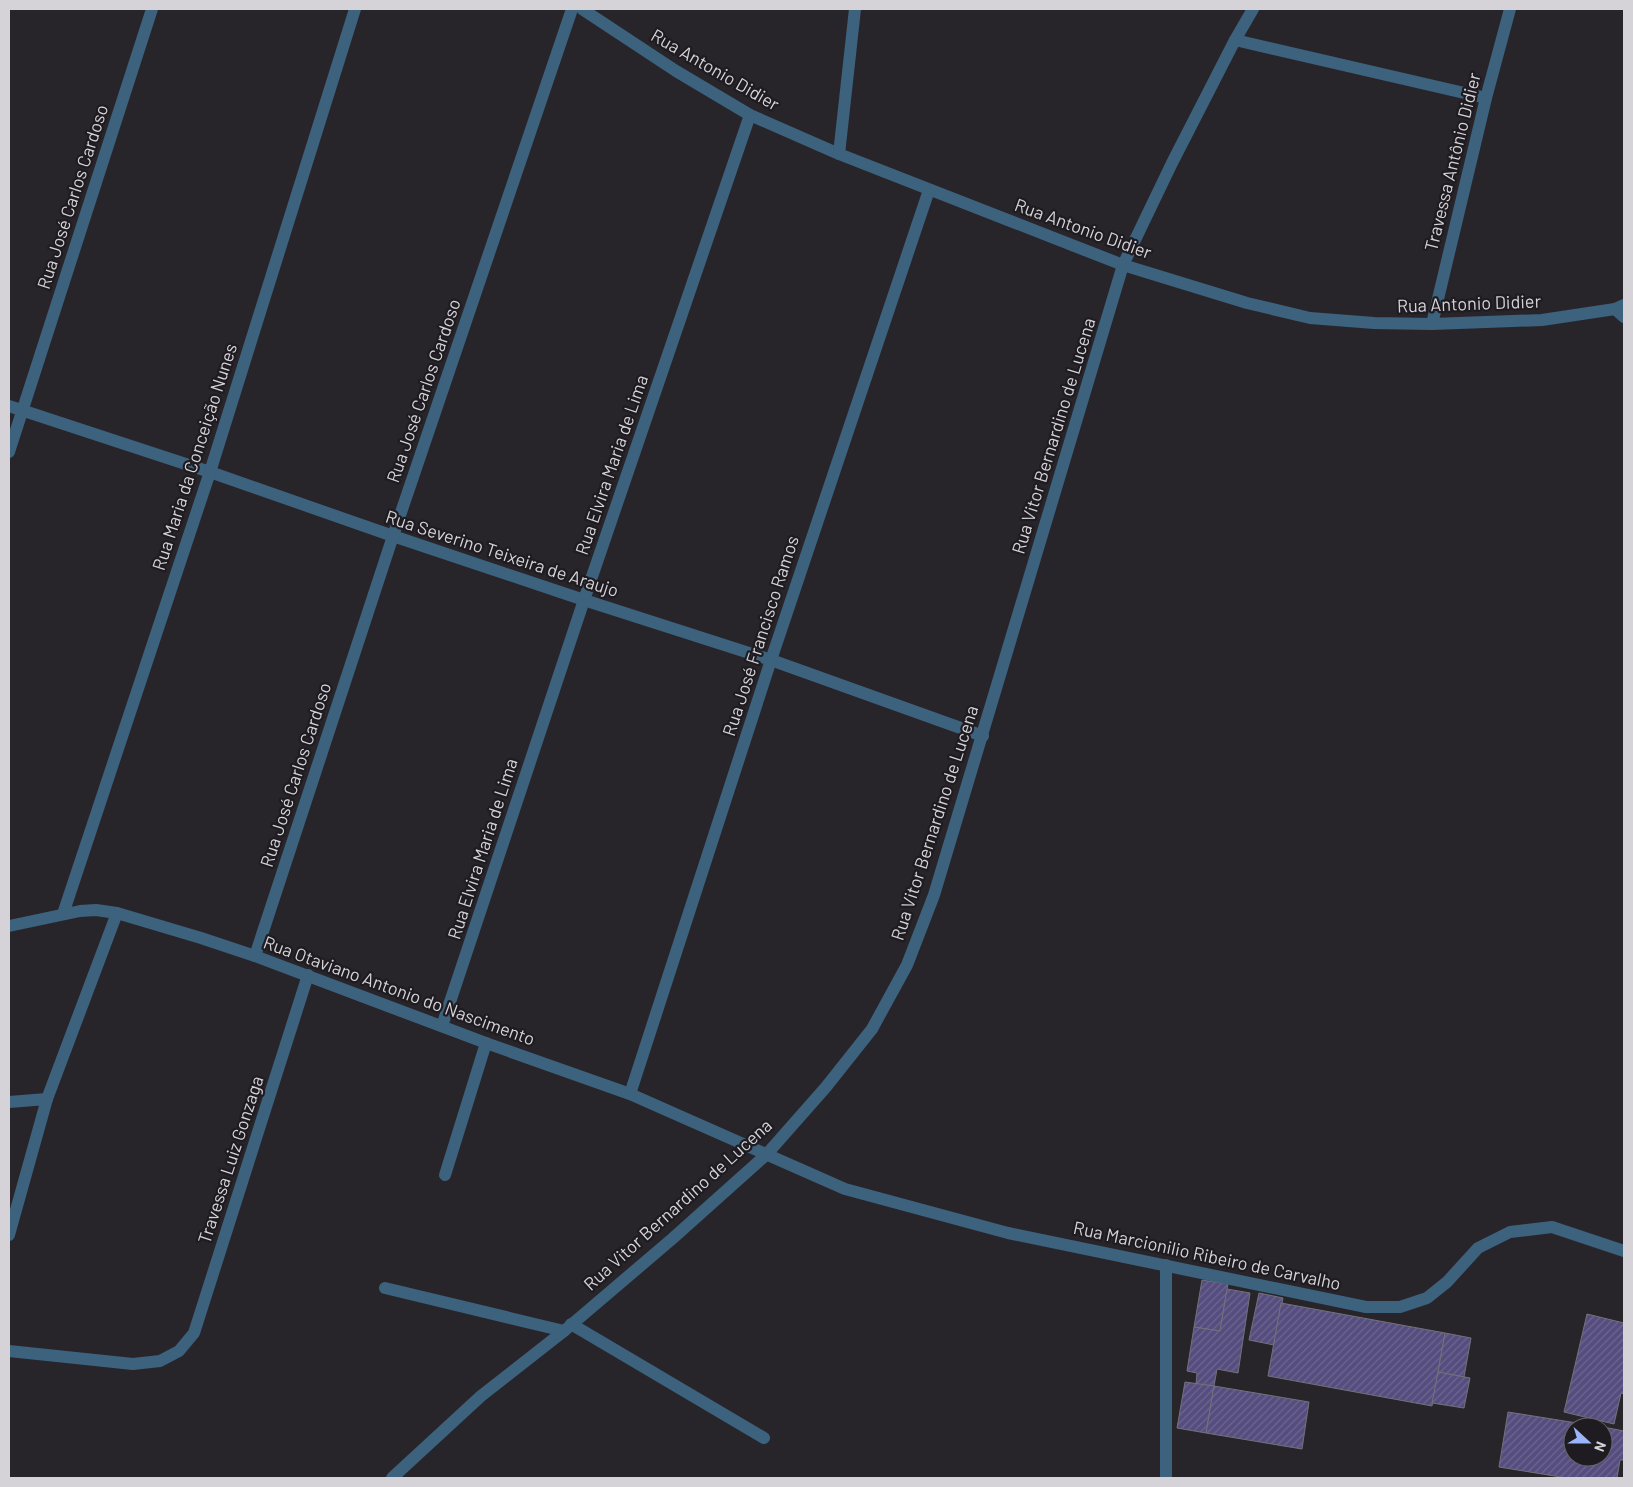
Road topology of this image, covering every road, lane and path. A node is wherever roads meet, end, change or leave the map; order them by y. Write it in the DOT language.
graph roads {
  1 [pos="152,9"];
  2 [pos="355,9"];
  3 [pos="572,9"];
  4 [pos="582,9"];
  5 [pos="855,9"];
  6 [pos="1253,9"];
  7 [pos="1510,9"];
  8 [pos="1235,40"];
  9 [pos="1486,98"];
  10 [pos="750,115"];
  11 [pos="839,154"];
  12 [pos="929,190"];
  13 [pos="1124,266"];
  14 [pos="1621,310"];
  15 [pos="1432,324"];
  16 [pos="9,406"];
  17 [pos="22,410"];
  18 [pos="9,452"];
  19 [pos="210,472"];
  20 [pos="393,536"];
  21 [pos="584,600"];
  22 [pos="771,660"];
  23 [pos="983,736"];
  24 [pos="117,913"];
  25 [pos="62,914"];
  26 [pos="9,926"];
  27 [pos="254,956"];
  28 [pos="308,975"];
  29 [pos="442,1026"];
  30 [pos="486,1042"];
  31 [pos="630,1094"];
  32 [pos="48,1099"];
  33 [pos="9,1102"];
  34 [pos="766,1155"];
  35 [pos="445,1175"];
  36 [pos="9,1235"];
  37 [pos="1624,1250"];
  38 [pos="1166,1265"];
  39 [pos="385,1288"];
  40 [pos="568,1327"];
  41 [pos="9,1351"];
  42 [pos="764,1438"];
  43 [pos="392,1478"];
  44 [pos="1166,1478"];
  1 -- 17 [label="street, Rua José Carlos Cardoso"];
  2 -- 19 [label="street, Rua Maria da Conceição Nunes"];
  3 -- 20 [label="street, Rua José Carlos Cardoso"];
  4 -- 10 [label="street, Rua Antonio Didier"];
  5 -- 11 [label="street"];
  6 -- 8 [label="street, Rua Vitor Bernardino de Lucena"];
  7 -- 9 [label="street, Travessa Antônio Didier"];
  8 -- 9 [label="street"];
  8 -- 13 [label="street, Rua Vitor Bernardino de Lucena"];
  9 -- 15 [label="street, Travessa Antônio Didier"];
  10 -- 11 [label="street, Rua Antonio Didier"];
  10 -- 21 [label="street, Rua Elvira Maria de Lima"];
  11 -- 12 [label="street, Rua Antonio Didier"];
  12 -- 13 [label="street, Rua Antonio Didier"];
  12 -- 22 [label="street, Rua José Francisco Ramos"];
  13 -- 15 [label="street, Rua Antonio Didier"];
  13 -- 23 [label="street, Rua Vitor Bernardino de Lucena"];
  14 -- 15 [label="street, Rua Antonio Didier"];
  16 -- 17 [label="street, Rua Severino Teixeira de Araujo"];
  17 -- 18 [label="street, Rua José Carlos Cardoso"];
  17 -- 19 [label="street, Rua Severino Teixeira de Araujo"];
  19 -- 20 [label="street, Rua Severino Teixeira de Araujo"];
  19 -- 25 [label="street, Rua Maria da Conceição Nunes"];
  20 -- 21 [label="street, Rua Severino Teixeira de Araujo"];
  20 -- 27 [label="street, Rua José Carlos Cardoso"];
  21 -- 22 [label="street, Rua Severino Teixeira de Araujo"];
  21 -- 29 [label="street, Rua Elvira Maria de Lima"];
  22 -- 23 [label="street, Rua Severino Teixeira de Araujo"];
  22 -- 31 [label="street, Rua José Francisco Ramos"];
  23 -- 34 [label="street, Rua Vitor Bernardino de Lucena"];
  24 -- 25 [label="street, Rua Otaviano Antonio do Nascimento"];
  24 -- 27 [label="street, Rua Otaviano Antonio do Nascimento"];
  24 -- 32 [label="street"];
  25 -- 26 [label="street, Rua Otaviano Antonio do Nascimento"];
  27 -- 28 [label="street, Rua Otaviano Antonio do Nascimento"];
  28 -- 29 [label="street, Rua Otaviano Antonio do Nascimento"];
  28 -- 41 [label="street, Travessa Luiz Gonzaga"];
  29 -- 30 [label="street, Rua Otaviano Antonio do Nascimento"];
  30 -- 31 [label="street, Rua Otaviano Antonio do Nascimento"];
  30 -- 35 [label="street"];
  31 -- 34 [label="street, Rua Otaviano Antonio do Nascimento"];
  32 -- 33 [label="street"];
  32 -- 36 [label="street"];
  34 -- 38 [label="street, Rua Marcionilio Ribeiro de Carvalho"];
  34 -- 40 [label="street, Rua Vitor Bernardino de Lucena"];
  37 -- 38 [label="street, Rua Marcionilio Ribeiro de Carvalho"];
  38 -- 44 [label="street"];
  39 -- 40 [label="street"];
  40 -- 42 [label="street"];
  40 -- 43 [label="street, Rua Vitor Bernardino de Lucena"];
}
